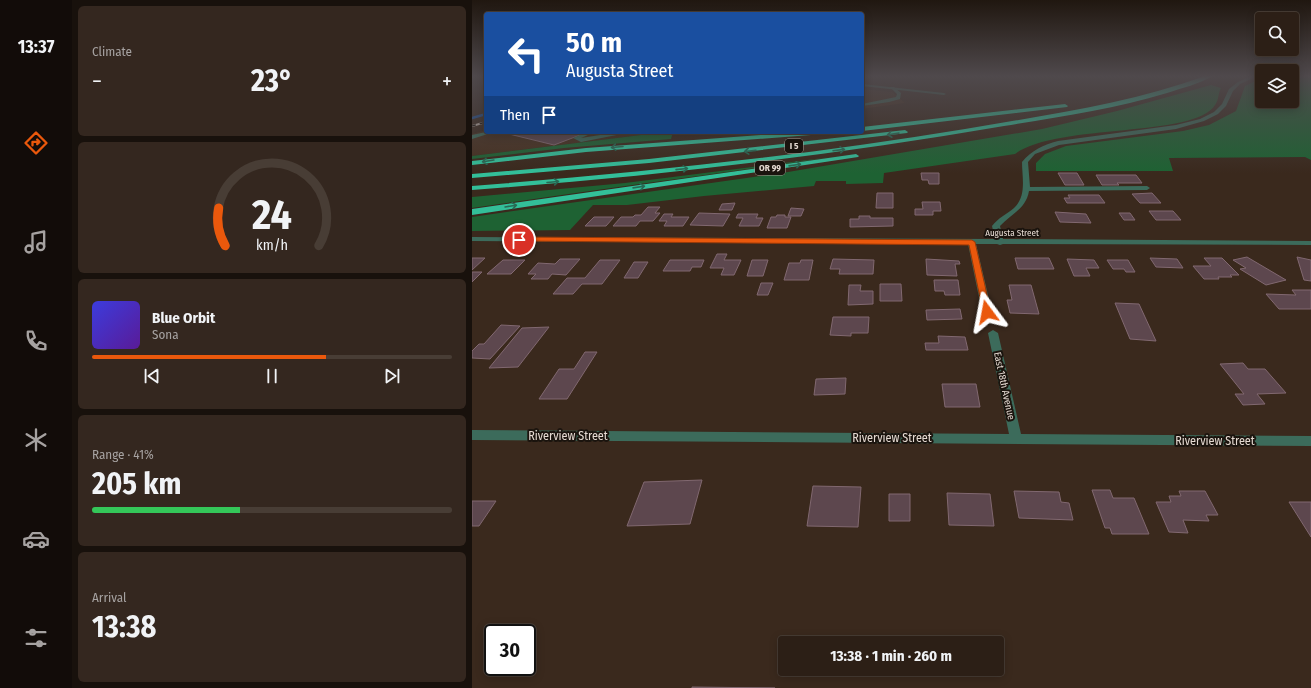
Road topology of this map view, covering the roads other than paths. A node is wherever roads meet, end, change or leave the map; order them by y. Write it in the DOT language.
graph roads {
  1 [pos="1051,108"];
  2 [pos="1059,108"];
  3 [pos="1093,108"];
  4 [pos="1221,108"];
  5 [pos="1067,114"];
  6 [pos="864,129"];
  7 [pos="920,130"];
  8 [pos="913,131"];
  9 [pos="484,134"];
  10 [pos="587,134"];
  11 [pos="617,134"];
  12 [pos="797,134"];
  13 [pos="472,137"];
  14 [pos="472,163"];
  15 [pos="472,176"];
  16 [pos="472,188"];
  17 [pos="1147,188"];
  18 [pos="1027,189"];
  19 [pos="472,212"];
  20 [pos="472,239"];
  21 [pos="972,242"];
  22 [pos="1000,243"];
  23 [pos="1311,243"];
  24 [pos="987,312"];
  25 [pos="993,333"];
  26 [pos="472,435"];
  27 [pos="1016,439"];
  28 [pos="1311,441"];
  1 -- 6 [label="highway"];
  2 -- 7 [label="highway"];
  3 -- 5 [label="highway, I 5"];
  4 -- 18 [label="street"];
  16 -- 5 [label="highway, I 5, one-way"];
  19 -- 5 [label="highway, OR 99, one-way"];
  8 -- 15 [label="highway, I 5, one-way"];
  9 -- 13 [label="street"];
  10 -- 11 [label="street"];
  12 -- 14 [label="highway, one-way"];
  17 -- 18 [label="street"];
  18 -- 22 [label="street"];
  20 -- 21 [label="street, Augusta Street"];
  21 -- 22 [label="street, Augusta Street"];
  21 -- 24 [label="street"];
  22 -- 23 [label="street, Augusta Street"];
  25 -- 27 [label="street, East 18th Avenue"];
  26 -- 27 [label="street, Riverview Street"];
  27 -- 28 [label="street, Riverview Street"];
}
